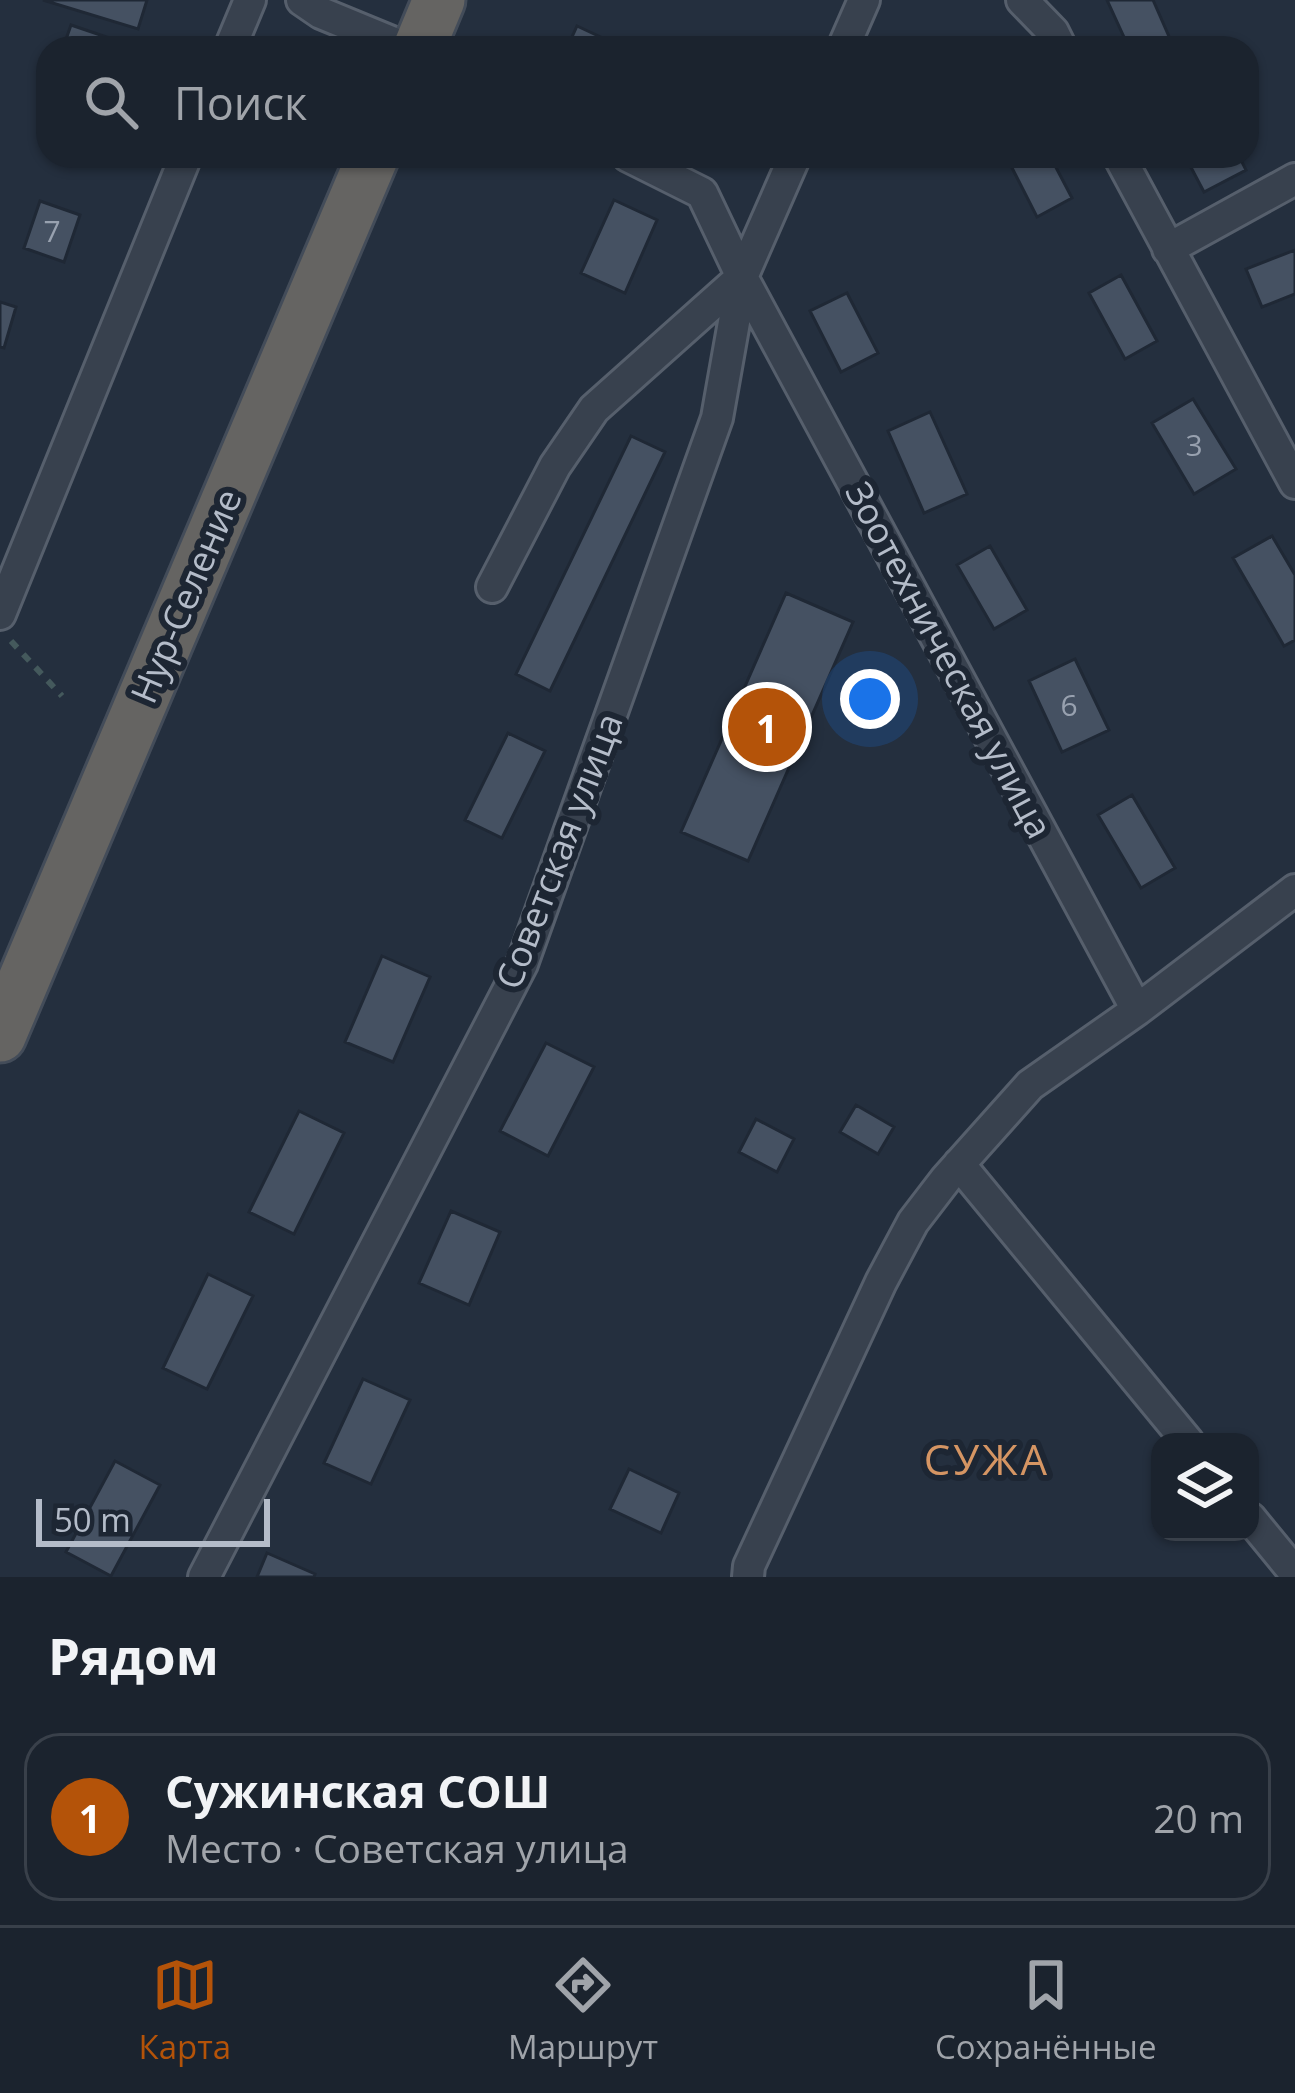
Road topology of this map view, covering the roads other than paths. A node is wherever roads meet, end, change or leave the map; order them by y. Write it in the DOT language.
graph roads {
  1 [pos="250,0"];
  2 [pos="302,0"];
  3 [pos="439,0"];
  4 [pos="864,0"];
  5 [pos="1022,0"];
  6 [pos="235,36"];
  7 [pos="377,36"];
  8 [pos="423,36"];
  9 [pos="848,36"];
  10 [pos="1055,36"];
  11 [pos="181,168"];
  12 [pos="368,168"];
  13 [pos="652,168"];
  14 [pos="790,168"];
  15 [pos="1125,168"];
  16 [pos="1295,179"];
  17 [pos="1168,249"];
  18 [pos="742,277"];
  19 [pos="1295,483"];
  20 [pos="492,587"];
  21 [pos="0,614"];
  22 [pos="1295,890"];
  23 [pos="1137,1010"];
  24 [pos="0,1036"];
  25 [pos="959,1164"];
  26 [pos="1180,1433"];
  27 [pos="1259,1529"];
  28 [pos="1295,1573"];
  29 [pos="204,1577"];
  30 [pos="748,1577"];
  1 -- 6 [label="street"];
  2 -- 7 [label="street"];
  3 -- 8 [label="highway"];
  4 -- 9 [label="street"];
  5 -- 10 [label="street"];
  11 -- 21 [label="street"];
  12 -- 24 [label="highway, Нур-Селение"];
  13 -- 18 [label="street, Зоотехническая улица"];
  14 -- 18 [label="street, Советская улица"];
  15 -- 17 [label="street"];
  16 -- 17 [label="street"];
  17 -- 19 [label="street"];
  18 -- 20 [label="street"];
  18 -- 23 [label="street, Зоотехническая улица"];
  18 -- 29 [label="street, Советская улица"];
  22 -- 23 [label="street"];
  23 -- 25 [label="street"];
  25 -- 26 [label="street"];
  25 -- 30 [label="street"];
  27 -- 28 [label="street"];
}
